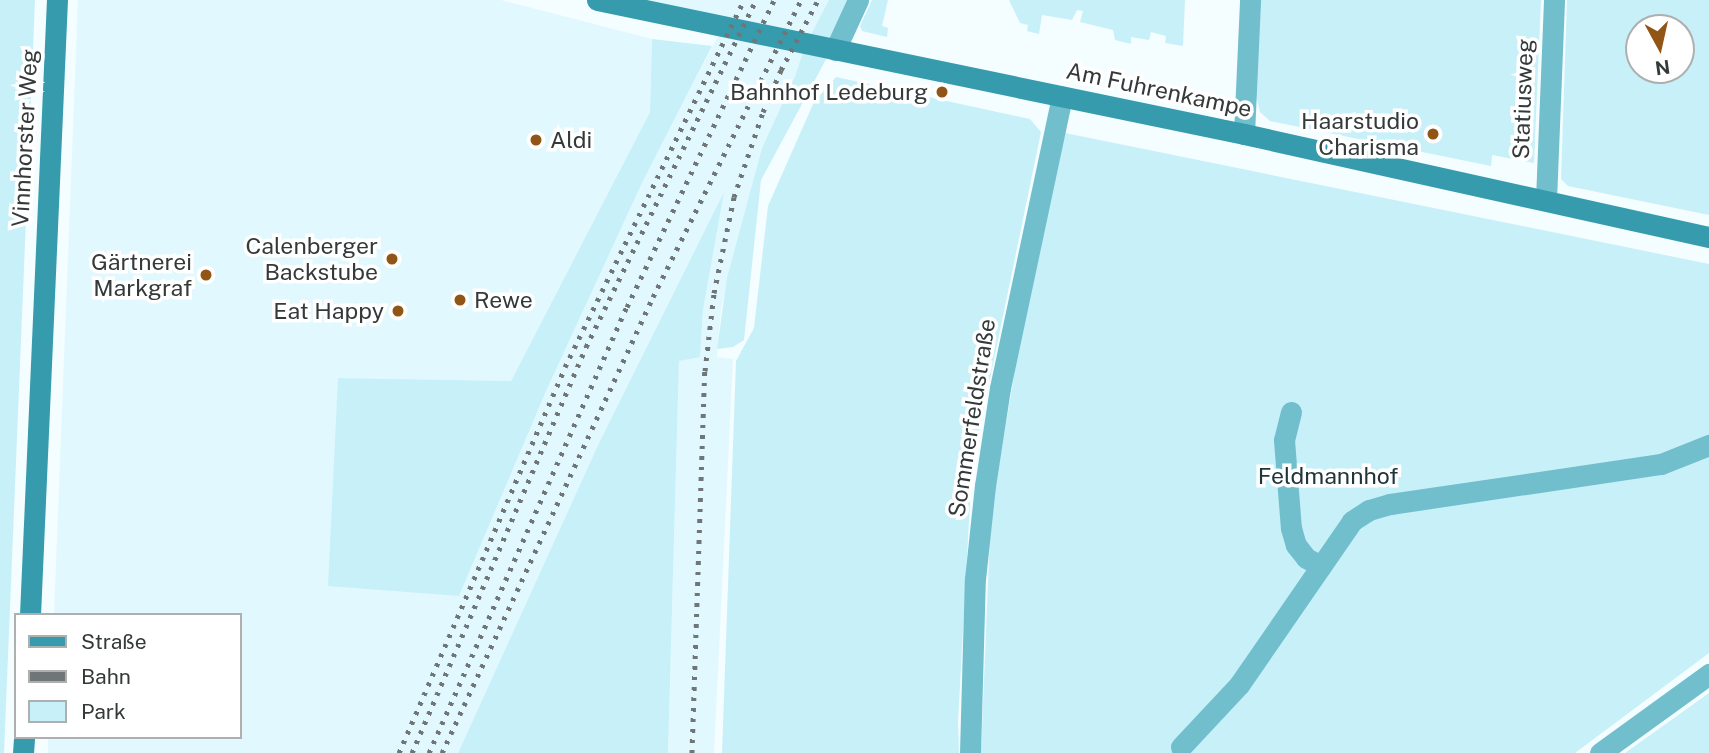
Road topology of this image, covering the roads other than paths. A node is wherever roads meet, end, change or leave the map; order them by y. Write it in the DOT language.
graph roads {
  1 [pos="57,0"];
  2 [pos="597,0"];
  3 [pos="858,0"];
  4 [pos="1250,0"];
  5 [pos="1554,0"];
  6 [pos="657,6"];
  7 [pos="835,50"];
  8 [pos="1062,97"];
  9 [pos="1244,134"];
  10 [pos="1546,200"];
  11 [pos="1709,237"];
  12 [pos="1291,412"];
  13 [pos="1709,445"];
  14 [pos="1321,566"];
  15 [pos="30,613"];
  16 [pos="1709,674"];
  17 [pos="1181,747"];
  18 [pos="970,753"];
  19 [pos="1600,753"];
  1 -- 15 [label="street, Vinnhorster Weg"];
  2 -- 6 [label="street, Am Fuhrenkampe"];
  3 -- 7 [label="street"];
  4 -- 9 [label="street"];
  5 -- 10 [label="street, Statiusweg"];
  6 -- 7 [label="street, Am Fuhrenkampe"];
  7 -- 8 [label="street, Am Fuhrenkampe"];
  8 -- 9 [label="street, Am Fuhrenkampe"];
  8 -- 18 [label="street, Sommerfeldstraße"];
  9 -- 10 [label="street, Am Fuhrenkampe"];
  10 -- 11 [label="street, Am Fuhrenkampe"];
  12 -- 14 [label="street"];
  13 -- 14 [label="street"];
  14 -- 17 [label="street"];
  16 -- 19 [label="street"];
}
